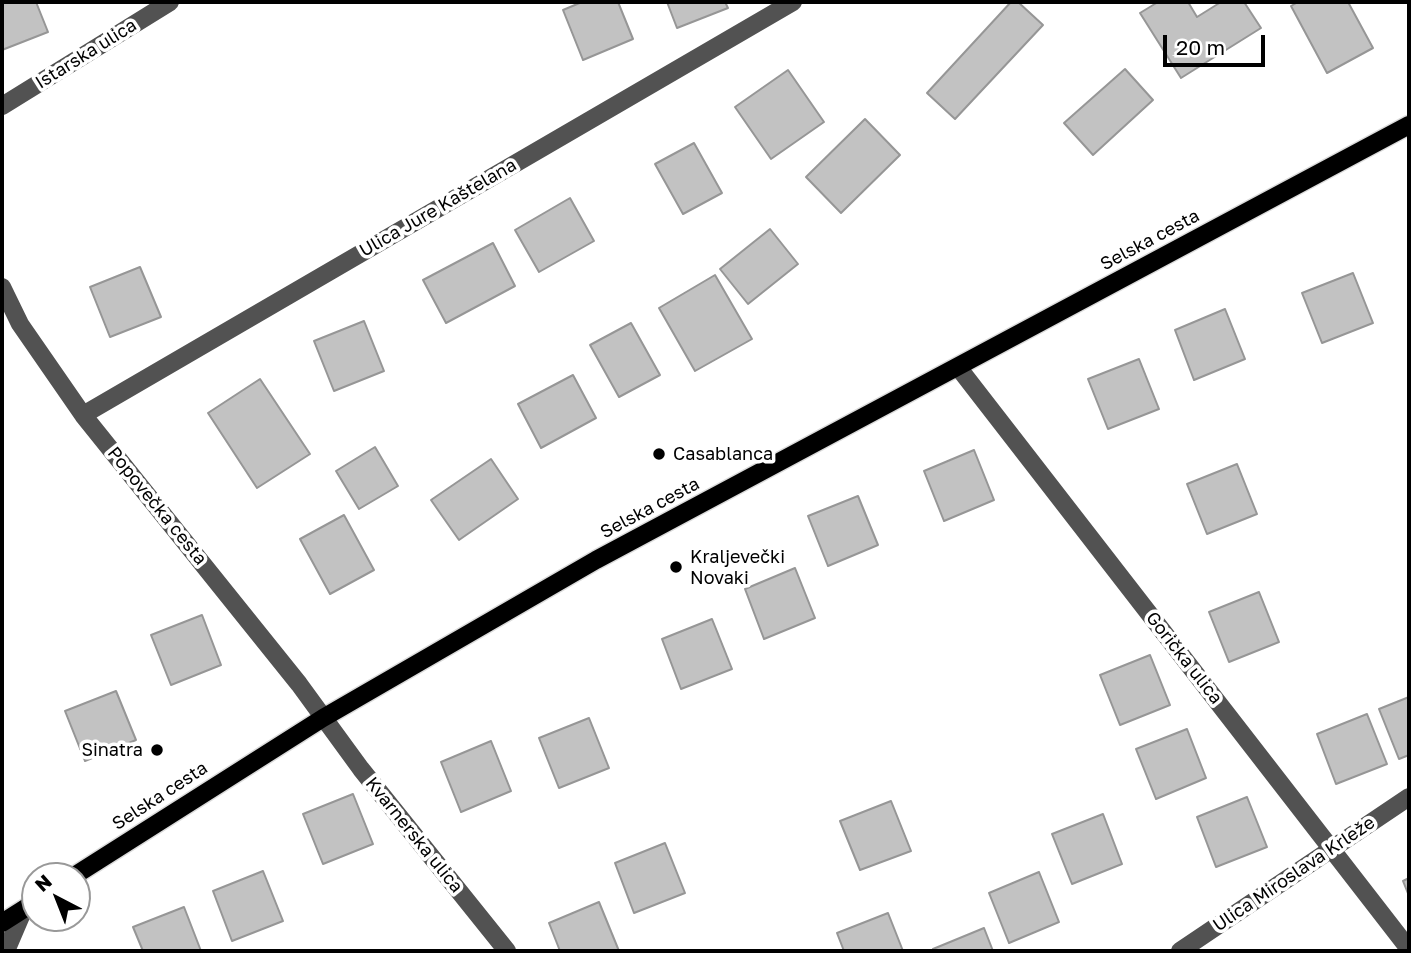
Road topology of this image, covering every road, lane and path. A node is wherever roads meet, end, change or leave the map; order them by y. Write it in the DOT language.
graph roads {
  1 [pos="170,2"];
  2 [pos="793,2"];
  3 [pos="2,106"];
  4 [pos="1409,125"];
  5 [pos="2,287"];
  6 [pos="958,367"];
  7 [pos="83,415"];
  8 [pos="323,718"];
  9 [pos="1409,797"];
  10 [pos="1331,849"];
  11 [pos="91,866"];
  12 [pos="21,910"];
  13 [pos="21,921"];
  14 [pos="2,923"];
  15 [pos="1409,949"];
  16 [pos="6,951"];
  17 [pos="507,951"];
  18 [pos="1180,951"];
  1 -- 3 [label="street, Istarska ulica"];
  2 -- 7 [label="street, Ulica Jure Kaštelana"];
  4 -- 6 [label="main road, Selska cesta"];
  5 -- 7 [label="street, Popovečka cesta"];
  6 -- 8 [label="main road, Selska cesta"];
  6 -- 10 [label="street, Gorička ulica"];
  7 -- 8 [label="street, Popovečka cesta"];
  8 -- 11 [label="main road, Selska cesta"];
  8 -- 17 [label="street, Kvarnerska ulica"];
  9 -- 10 [label="street, Ulica Miroslava Krleže"];
  10 -- 15 [label="street, Gorička ulica"];
  10 -- 18 [label="street, Ulica Miroslava Krleže"];
  12 -- 14 [label="main road"];
  13 -- 16 [label="street"];
}
